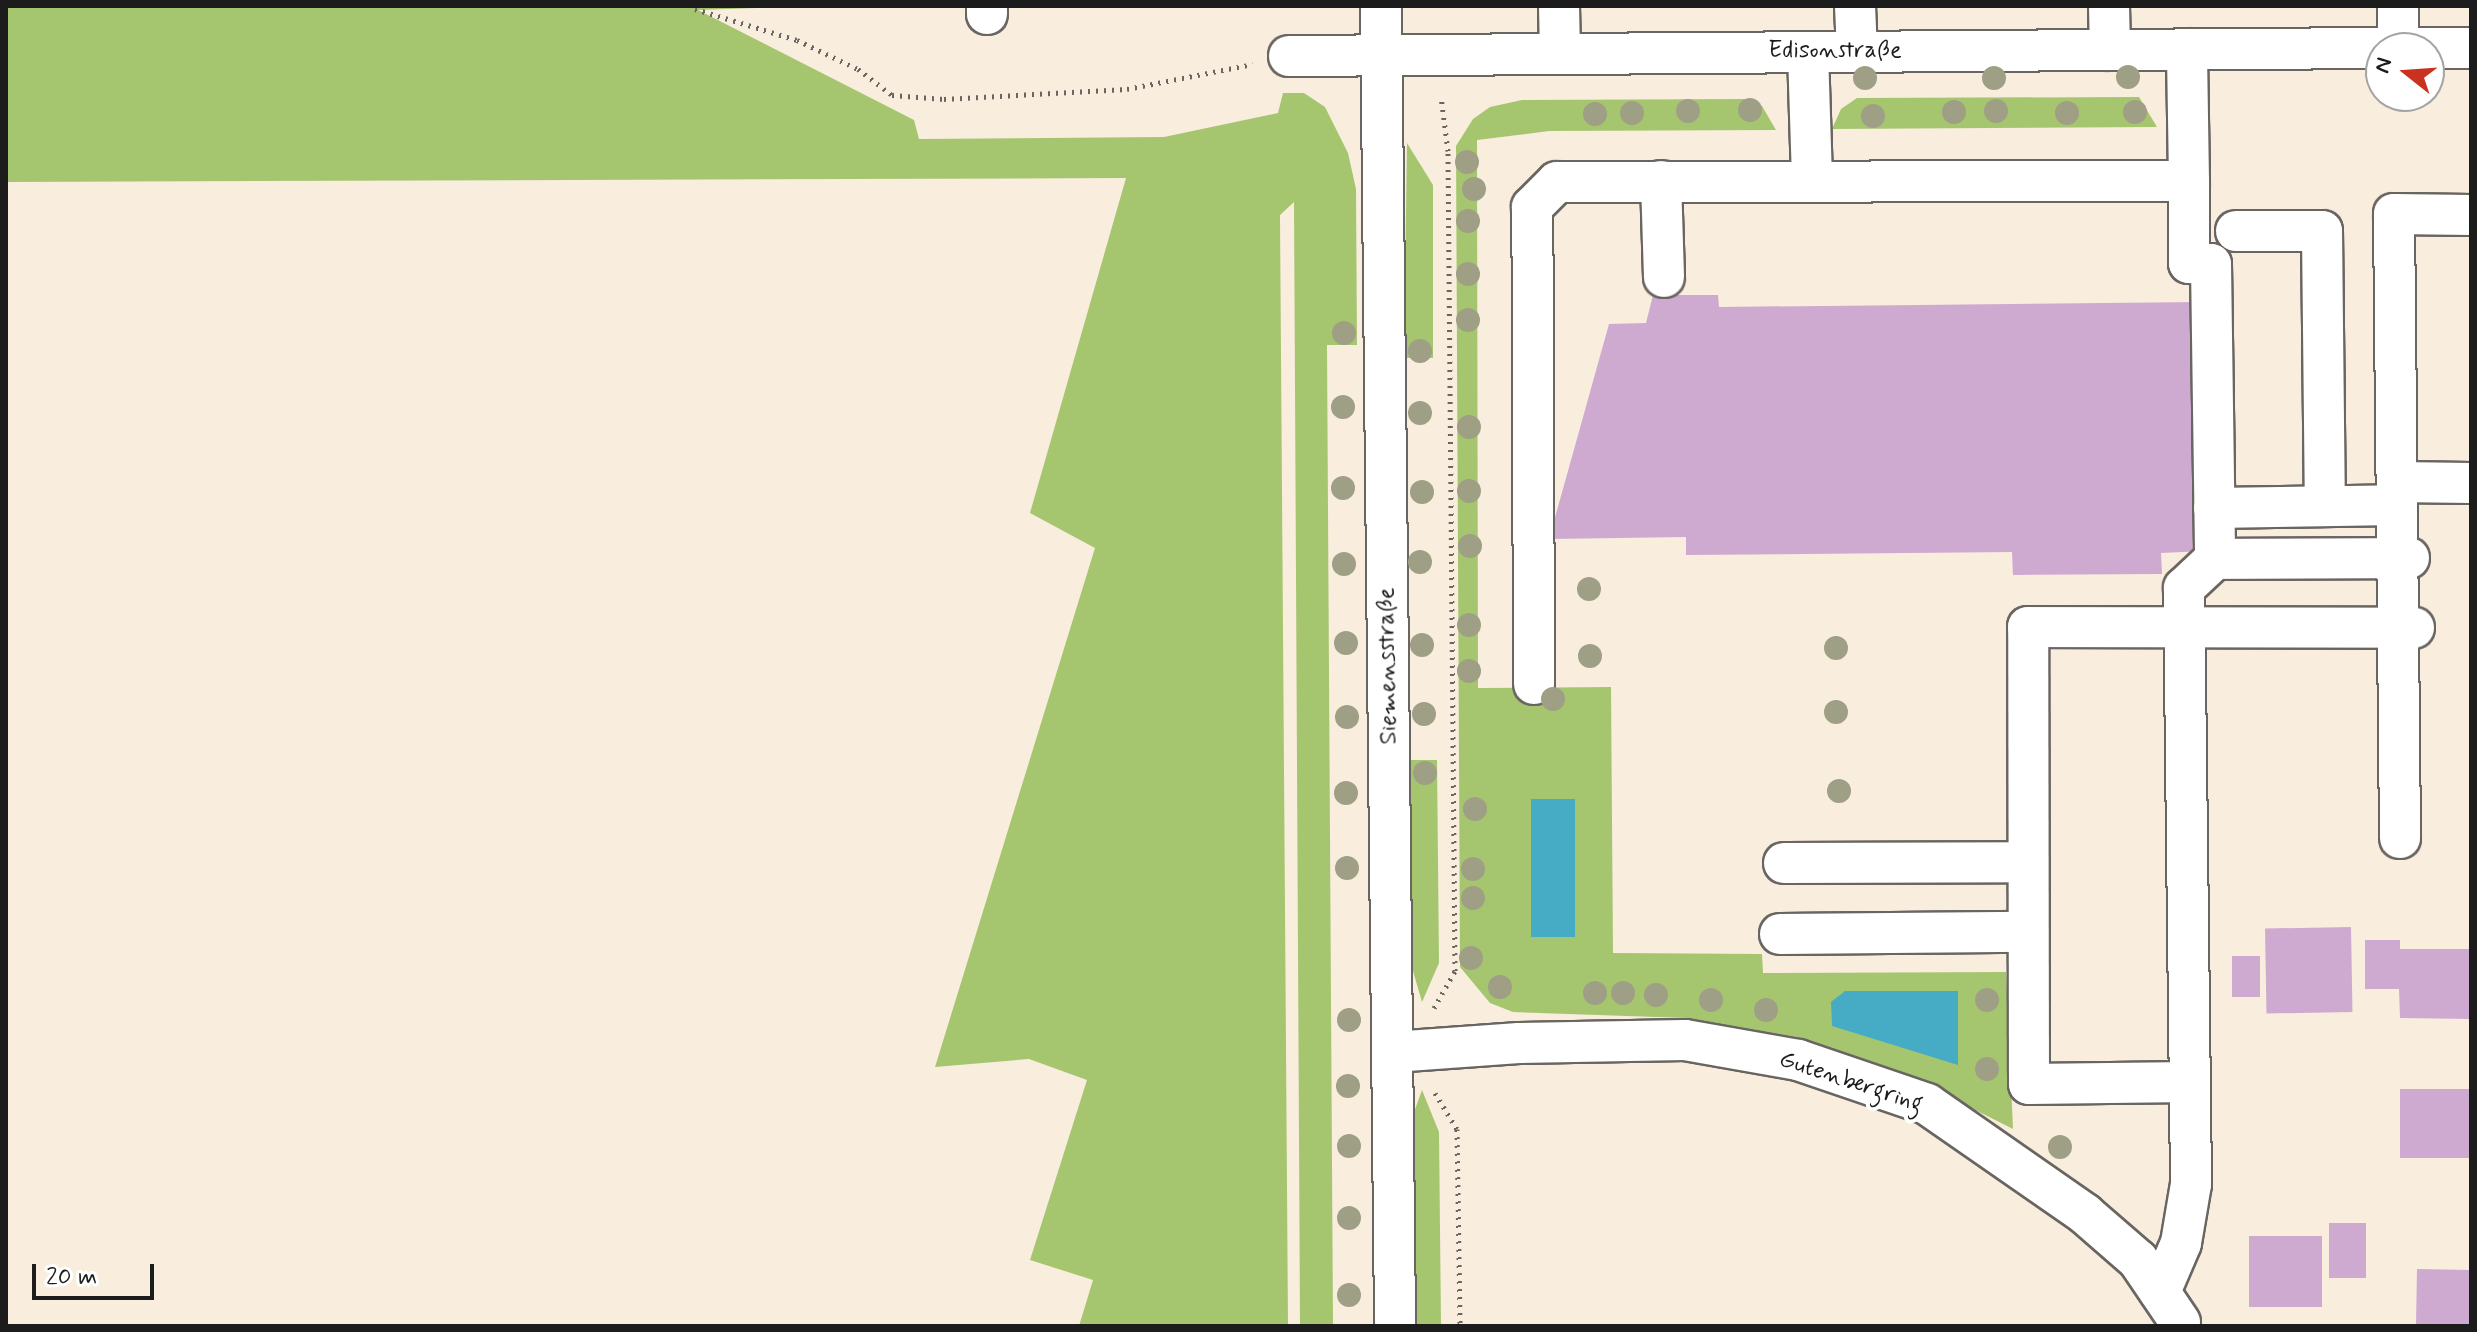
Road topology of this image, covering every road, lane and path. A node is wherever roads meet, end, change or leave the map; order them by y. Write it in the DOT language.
graph roads {
  1 [pos="1381,6"];
  2 [pos="1559,6"];
  3 [pos="1855,6"];
  4 [pos="2109,6"];
  5 [pos="2398,6"];
  6 [pos="695,9"];
  7 [pos="2398,32"];
  8 [pos="2365,48"];
  9 [pos="2445,48"];
  10 [pos="2471,48"];
  11 [pos="2187,49"];
  12 [pos="2110,50"];
  13 [pos="1857,51"];
  14 [pos="1808,52"];
  15 [pos="1560,53"];
  16 [pos="1289,56"];
  17 [pos="1380,58"];
  18 [pos="1441,97"];
  19 [pos="1812,180"];
  20 [pos="1661,181"];
  21 [pos="2189,181"];
  22 [pos="2471,215"];
  23 [pos="2236,231"];
  24 [pos="1664,277"];
  25 [pos="2471,483"];
  26 [pos="2397,494"];
  27 [pos="2325,506"];
  28 [pos="2214,508"];
  29 [pos="2403,558"];
  30 [pos="2215,559"];
  31 [pos="2406,628"];
  32 [pos="2185,631"];
  33 [pos="1534,684"];
  34 [pos="2400,838"];
  35 [pos="2028,862"];
  36 [pos="1784,863"];
  37 [pos="2028,932"];
  38 [pos="1780,934"];
  39 [pos="1433,1048"];
  40 [pos="1393,1052"];
  41 [pos="2190,1082"];
  42 [pos="1395,1326"];
  43 [pos="1460,1326"];
  1 -- 17 [label="street, Siemensstraße"];
  2 -- 15 [label="street"];
  3 -- 13 [label="street"];
  4 -- 12 [label="street"];
  5 -- 7 [label="street"];
  6 -- 16 [label="path"];
  8 -- 11 [label="street, Edisonstraße"];
  9 -- 10 [label="street"];
  11 -- 12 [label="street, Edisonstraße"];
  11 -- 21 [label="street"];
  12 -- 13 [label="street, Edisonstraße"];
  13 -- 14 [label="street, Edisonstraße"];
  14 -- 15 [label="street, Edisonstraße"];
  14 -- 19 [label="street"];
  15 -- 17 [label="street, Edisonstraße"];
  16 -- 17 [label="street, Edisonstraße"];
  17 -- 40 [label="street, Siemensstraße"];
  18 -- 39 [label="path"];
  19 -- 20 [label="street"];
  19 -- 21 [label="street"];
  20 -- 24 [label="street"];
  20 -- 33 [label="street"];
  21 -- 28 [label="street"];
  22 -- 26 [label="street"];
  23 -- 27 [label="street"];
  25 -- 26 [label="street"];
  26 -- 27 [label="street"];
  26 -- 29 [label="street"];
  27 -- 28 [label="street"];
  28 -- 30 [label="street"];
  29 -- 30 [label="street"];
  29 -- 31 [label="street"];
  30 -- 32 [label="street"];
  31 -- 32 [label="street"];
  31 -- 34 [label="street"];
  32 -- 35 [label="street"];
  32 -- 41 [label="street"];
  35 -- 36 [label="street"];
  35 -- 37 [label="street"];
  37 -- 38 [label="street"];
  37 -- 41 [label="street"];
  39 -- 40 [label="street, Gutenbergring"];
  39 -- 41 [label="street, Gutenbergring"];
  39 -- 43 [label="path"];
  40 -- 42 [label="street, Siemensstraße"];
}
